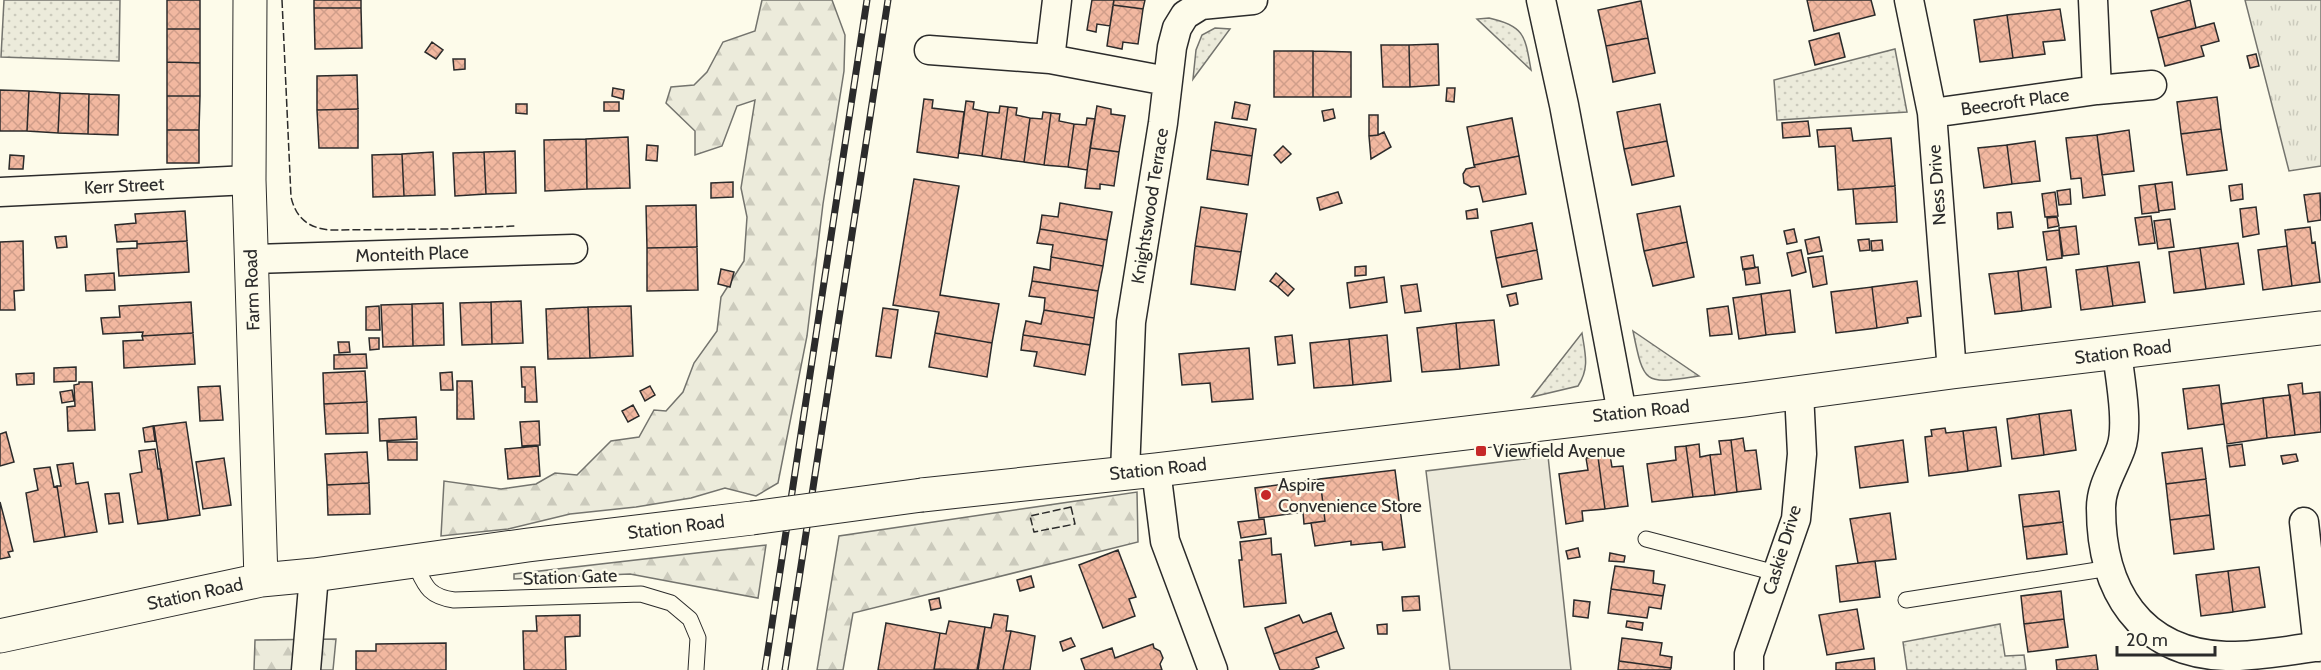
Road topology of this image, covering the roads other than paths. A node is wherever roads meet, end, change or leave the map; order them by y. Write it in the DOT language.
graph roads {
  1 [pos="250,0"];
  2 [pos="1057,0"];
  3 [pos="1254,0"];
  4 [pos="1541,0"];
  5 [pos="1909,0"];
  6 [pos="2093,0"];
  7 [pos="929,50"];
  8 [pos="1050,59"];
  9 [pos="1167,81"];
  10 [pos="2152,84"];
  11 [pos="2097,90"];
  12 [pos="1932,113"];
  13 [pos="249,180"];
  14 [pos="0,192"];
  15 [pos="573,249"];
  16 [pos="251,259"];
  17 [pos="2321,328"];
  18 [pos="2117,353"];
  19 [pos="1952,372"];
  20 [pos="1798,392"];
  21 [pos="1622,413"];
  22 [pos="1140,471"];
  23 [pos="2304,522"];
  24 [pos="1646,539"];
  25 [pos="413,560"];
  26 [pos="2110,568"];
  27 [pos="1776,573"];
  28 [pos="314,575"];
  29 [pos="261,580"];
  30 [pos="1906,600"];
  31 [pos="0,636"];
  32 [pos="2320,647"];
  33 [pos="306,670"];
  34 [pos="696,670"];
  35 [pos="1213,670"];
  36 [pos="1749,670"];
  1 -- 13 [label="street, Farm Road"];
  2 -- 8 [label="street"];
  3 -- 9 [label="street, Knightswood Terrace"];
  4 -- 21 [label="street"];
  5 -- 12 [label="street, Ness Drive"];
  6 -- 11 [label="street"];
  7 -- 8 [label="street"];
  8 -- 9 [label="street"];
  9 -- 22 [label="street, Knightswood Terrace"];
  10 -- 11 [label="street, Beecroft Place"];
  11 -- 12 [label="street, Beecroft Place"];
  12 -- 19 [label="street, Ness Drive"];
  13 -- 14 [label="street, Kerr Street"];
  13 -- 16 [label="street, Farm Road"];
  15 -- 16 [label="street, Monteith Place"];
  16 -- 29 [label="street, Farm Road"];
  17 -- 18 [label="street, Station Road"];
  18 -- 19 [label="street, Station Road"];
  18 -- 26 [label="street"];
  19 -- 20 [label="street, Station Road"];
  20 -- 21 [label="street, Station Road"];
  20 -- 27 [label="street, Caskie Drive"];
  21 -- 22 [label="street, Station Road"];
  22 -- 25 [label="street, Station Road, bridge"];
  22 -- 35 [label="street, Knightswood Terrace"];
  23 -- 32 [label="street"];
  24 -- 27 [label="lane"];
  25 -- 28 [label="street, Station Road"];
  25 -- 34 [label="lane, Station Gate"];
  26 -- 30 [label="lane"];
  26 -- 32 [label="street"];
  27 -- 36 [label="street, Caskie Drive"];
  28 -- 29 [label="street, Station Road"];
  28 -- 33 [label="street"];
  29 -- 31 [label="street, Station Road"];
}
